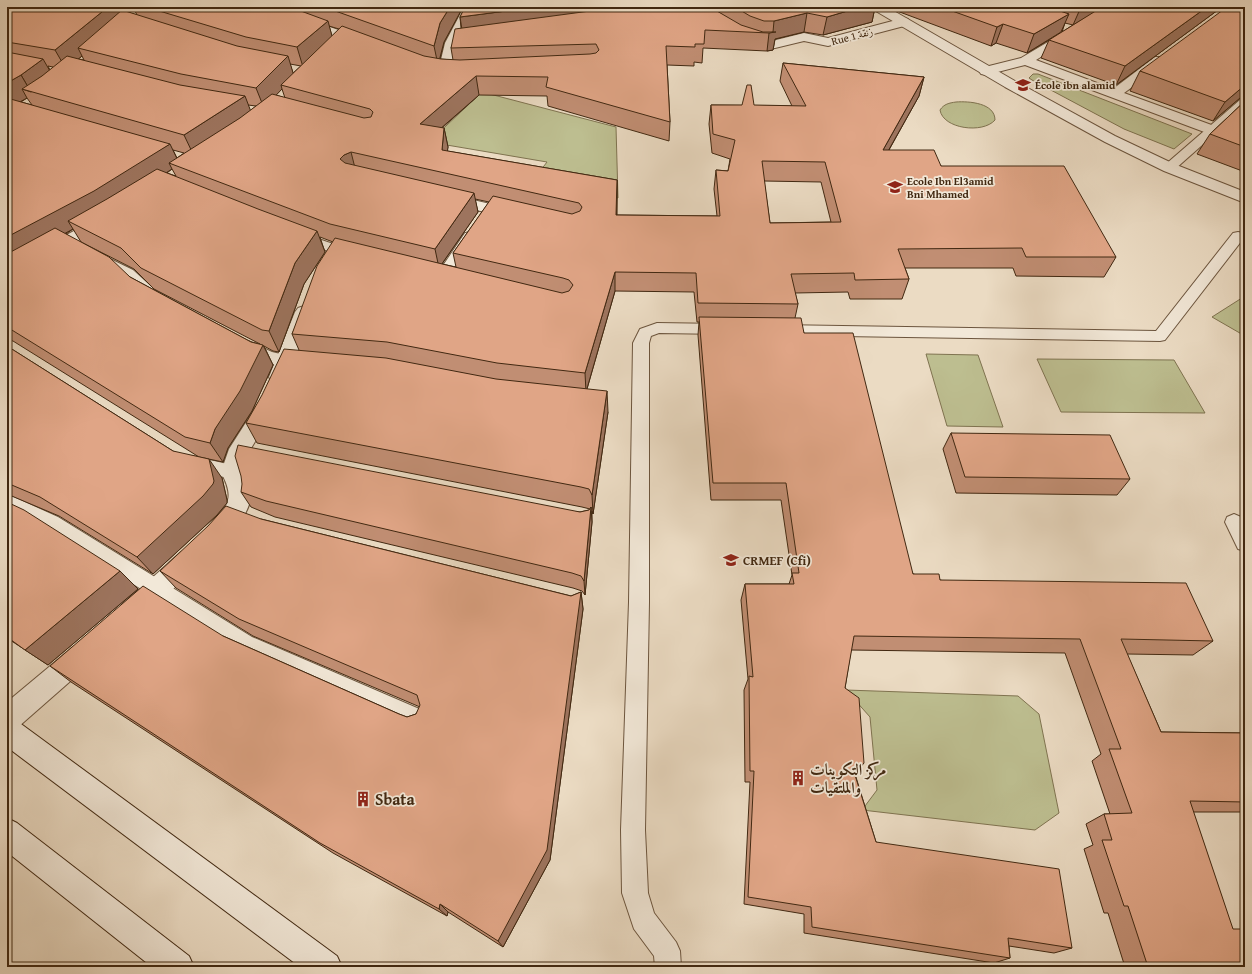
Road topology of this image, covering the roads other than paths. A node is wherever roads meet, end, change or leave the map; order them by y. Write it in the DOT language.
graph roads {
  1 [pos="262,7"];
  2 [pos="470,7"];
  3 [pos="878,7"];
  4 [pos="1115,7"];
  5 [pos="694,8"];
  6 [pos="680,11"];
  7 [pos="904,22"];
  8 [pos="1059,27"];
  9 [pos="1073,31"];
  10 [pos="466,41"];
  11 [pos="451,43"];
  12 [pos="374,47"];
  13 [pos="1170,53"];
  14 [pos="1026,61"];
  15 [pos="986,71"];
  16 [pos="471,73"];
  17 [pos="1114,94"];
  18 [pos="1245,101"];
  19 [pos="1212,130"];
  20 [pos="1170,167"];
  21 [pos="436,197"];
  22 [pos="1245,198"];
  23 [pos="490,208"];
  24 [pos="119,212"];
  25 [pos="528,217"];
  26 [pos="286,231"];
  27 [pos="1238,236"];
  28 [pos="80,247"];
  29 [pos="339,258"];
  30 [pos="7,274"];
  31 [pos="444,277"];
  32 [pos="311,292"];
  33 [pos="162,300"];
  34 [pos="737,330"];
  35 [pos="761,330"];
  36 [pos="235,339"];
  37 [pos="294,361"];
  38 [pos="240,449"];
  39 [pos="264,454"];
  40 [pos="180,456"];
  41 [pos="232,472"];
  42 [pos="7,501"];
  43 [pos="1234,522"];
  44 [pos="1245,543"];
  45 [pos="158,589"];
  46 [pos="116,625"];
  47 [pos="98,641"];
  48 [pos="7,719"];
  49 [pos="416,719"];
  50 [pos="7,730"];
  51 [pos="7,833"];
  52 [pos="178,967"];
  53 [pos="326,967"];
  54 [pos="668,967"];
  1 -- 12 [label="street"];
  2 -- 11 [label="street"];
  3 -- 7 [label="street"];
  4 -- 9 [label="street"];
  5 -- 6 [label="street"];
  5 -- 7 [label="street, Rue 1 زنقة"];
  7 -- 15 [label="street"];
  8 -- 9 [label="street"];
  9 -- 14 [label="street"];
  10 -- 11 [label="street"];
  11 -- 16 [label="street"];
  13 -- 17 [label="street"];
  14 -- 15 [label="street"];
  14 -- 17 [label="street"];
  15 -- 20 [label="street"];
  17 -- 19 [label="street"];
  18 -- 19 [label="lane"];
  19 -- 20 [label="lane"];
  20 -- 22 [label="street"];
  21 -- 23 [label="street"];
  23 -- 25 [label="street"];
  23 -- 31 [label="street"];
  24 -- 28 [label="street"];
  26 -- 29 [label="lane"];
  27 -- 35 [label="lane"];
  28 -- 30 [label="street"];
  28 -- 33 [label="lane"];
  32 -- 37 [label="street"];
  34 -- 54 [label="lane"];
  36 -- 37 [label="lane"];
  37 -- 38 [label="street"];
  38 -- 39 [label="street"];
  38 -- 41 [label="street"];
  40 -- 41 [label="lane"];
  41 -- 45 [label="street"];
  42 -- 45 [label="lane"];
  43 -- 44 [label="lane"];
  45 -- 46 [label="street"];
  45 -- 49 [label="lane"];
  47 -- 48 [label="street"];
  50 -- 53 [label="street"];
  51 -- 52 [label="street"];
}
